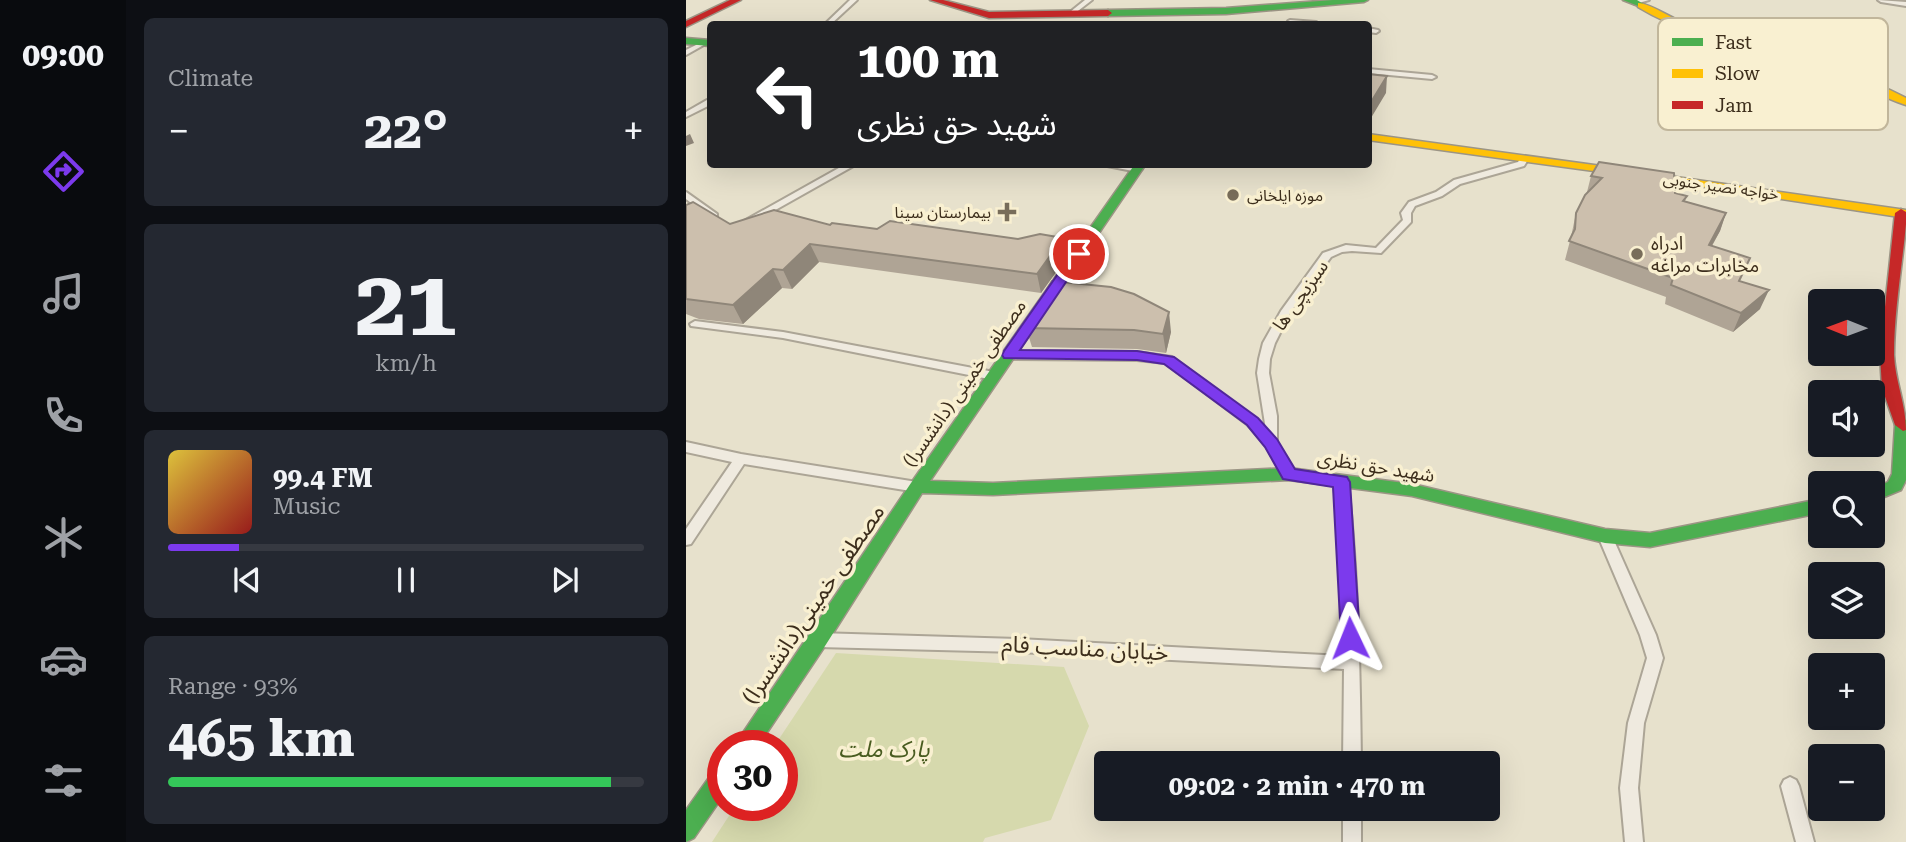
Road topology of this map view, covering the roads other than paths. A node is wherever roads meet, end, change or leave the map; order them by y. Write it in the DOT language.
graph roads {
  1 [pos="722,0"];
  2 [pos="737,0"];
  3 [pos="854,0"];
  4 [pos="934,0"];
  5 [pos="1089,0"];
  6 [pos="1364,0"];
  7 [pos="1881,0"];
  8 [pos="1635,2"];
  9 [pos="1906,4"];
  10 [pos="1252,5"];
  11 [pos="1300,6"];
  12 [pos="1072,13"];
  13 [pos="686,17"];
  14 [pos="1670,18"];
  15 [pos="831,21"];
  16 [pos="1241,21"];
  17 [pos="1290,21"];
  18 [pos="686,24"];
  19 [pos="686,39"];
  20 [pos="707,43"];
  21 [pos="707,43"];
  22 [pos="686,53"];
  23 [pos="1372,71"];
  24 [pos="1432,77"];
  25 [pos="1888,91"];
  26 [pos="1906,102"];
  27 [pos="707,104"];
  28 [pos="686,115"];
  29 [pos="1372,138"];
  30 [pos="1525,158"];
  31 [pos="846,168"];
  32 [pos="1138,168"];
  33 [pos="686,195"];
  34 [pos="1903,213"];
  35 [pos="744,224"];
  36 [pos="727,226"];
  37 [pos="695,324"];
  38 [pos="1009,355"];
  39 [pos="994,376"];
  40 [pos="1904,425"];
  41 [pos="1271,443"];
  42 [pos="686,447"];
  43 [pos="741,459"];
  44 [pos="1289,474"];
  45 [pos="1341,482"];
  46 [pos="917,487"];
  47 [pos="1885,490"];
  48 [pos="1808,508"];
  49 [pos="1605,536"];
  50 [pos="686,540"];
  51 [pos="818,640"];
  52 [pos="1352,663"];
  53 [pos="756,730"];
  54 [pos="1352,751"];
  55 [pos="1790,786"];
  56 [pos="707,800"];
  57 [pos="1352,821"];
  58 [pos="686,830"];
  59 [pos="1352,842"];
  60 [pos="1634,842"];
  61 [pos="1805,842"];
  1 -- 13 [label="street"];
  2 -- 18 [label="street"];
  3 -- 15 [label="street"];
  4 -- 12 [label="street"];
  5 -- 12 [label="street"];
  6 -- 11 [label="street"];
  7 -- 9 [label="street"];
  8 -- 14 [label="street"];
  10 -- 11 [label="street"];
  10 -- 12 [label="street"];
  10 -- 16 [label="street"];
  11 -- 17 [label="street"];
  19 -- 20 [label="street"];
  21 -- 22 [label="street"];
  23 -- 24 [label="street"];
  25 -- 26 [label="street"];
  27 -- 28 [label="street"];
  29 -- 30 [label="street, خواجه نصیر جنوبی"];
  30 -- 34 [label="street, خواجه نصیر جنوبی"];
  30 -- 41 [label="street, سبزیچی ها"];
  31 -- 35 [label="street"];
  32 -- 38 [label="street, مصطفی خمینی (دانشسرا)"];
  33 -- 36 [label="street"];
  34 -- 40 [label="street"];
  37 -- 39 [label="street"];
  38 -- 39 [label="street, مصطفی خمینی (دانشسرا)"];
  38 -- 41 [label="street"];
  39 -- 46 [label="street, مصطفی خمینی (دانشسرا)"];
  40 -- 47 [label="street"];
  41 -- 44 [label="street"];
  42 -- 43 [label="street"];
  43 -- 46 [label="street"];
  43 -- 50 [label="street"];
  44 -- 45 [label="street, شهید حق نظری"];
  44 -- 46 [label="street, شهید حق نظری"];
  45 -- 49 [label="street, شهید حق نظری"];
  45 -- 52 [label="street"];
  46 -- 51 [label="street, (دانشسرا)مصطفی خمینی"];
  48 -- 49 [label="street, شهید حق نظری"];
  49 -- 60 [label="street"];
  51 -- 52 [label="street, خیابان مناسب فام"];
  51 -- 53 [label="street, (دانشسرا)مصطفی خمینی"];
  52 -- 54 [label="street"];
  55 -- 61 [label="street"];
  56 -- 58 [label="street"];
  57 -- 59 [label="street"];
}
